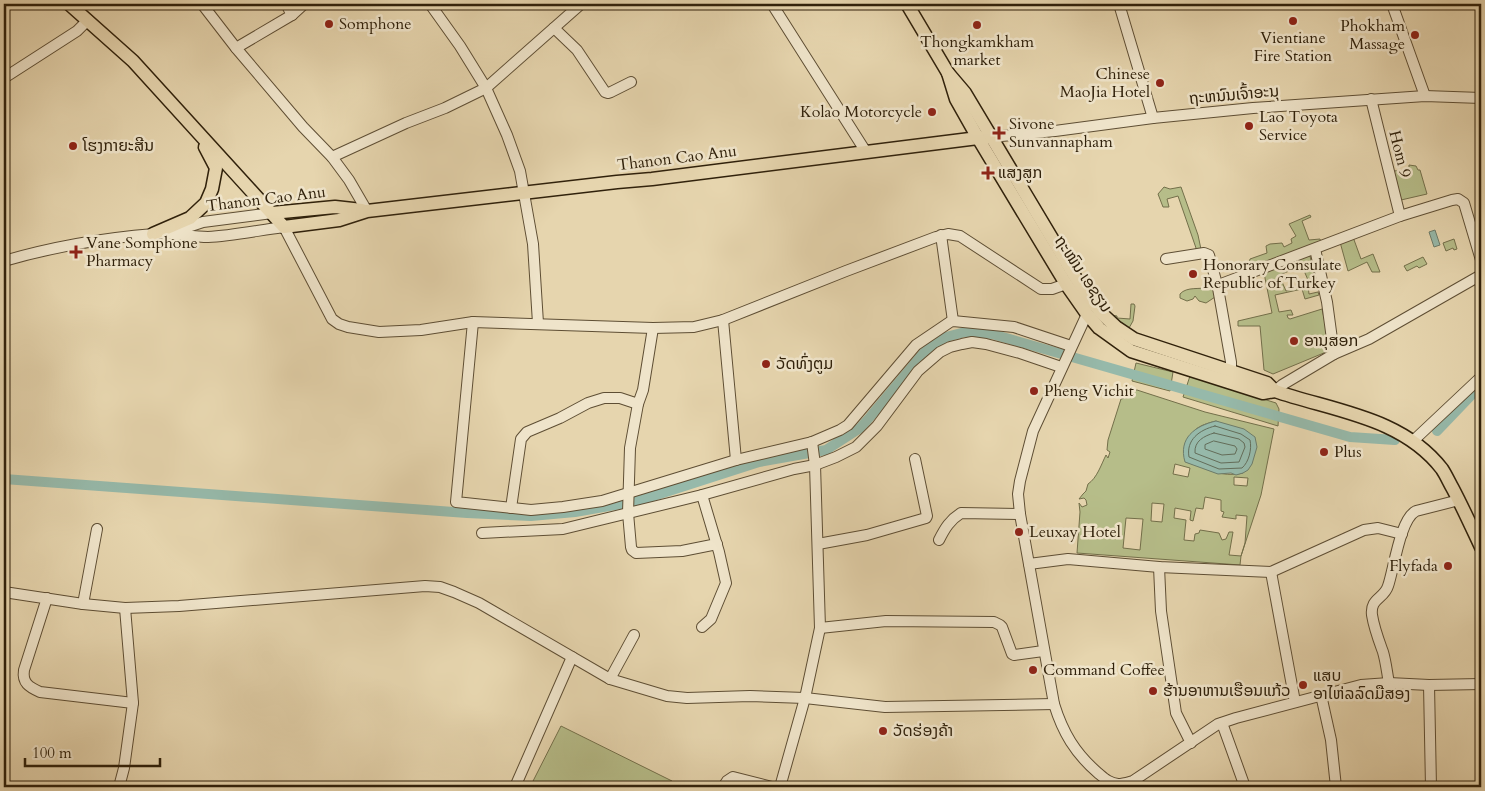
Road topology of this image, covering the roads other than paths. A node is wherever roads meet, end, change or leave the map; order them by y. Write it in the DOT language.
graph roads {
  1 [pos="68,4"];
  2 [pos="202,4"];
  3 [pos="286,4"];
  4 [pos="304,4"];
  5 [pos="430,4"];
  6 [pos="581,4"];
  7 [pos="772,4"];
  8 [pos="907,4"];
  9 [pos="1119,4"];
  10 [pos="1392,4"];
  11 [pos="292,15"];
  12 [pos="88,20"];
  13 [pos="554,28"];
  14 [pos="236,48"];
  15 [pos="4,78"];
  16 [pos="630,82"];
  17 [pos="486,88"];
  18 [pos="1425,96"];
  19 [pos="1481,98"];
  20 [pos="1371,100"];
  21 [pos="1153,118"];
  22 [pos="188,120"];
  23 [pos="985,137"];
  24 [pos="866,152"];
  25 [pos="332,157"];
  26 [pos="523,194"];
  27 [pos="367,211"];
  28 [pos="272,212"];
  29 [pos="1400,216"];
  30 [pos="284,227"];
  31 [pos="170,233"];
  32 [pos="153,234"];
  33 [pos="941,235"];
  34 [pos="1315,249"];
  35 [pos="1166,259"];
  36 [pos="1481,260"];
  37 [pos="4,261"];
  38 [pos="1481,275"];
  39 [pos="1066,284"];
  40 [pos="1218,288"];
  41 [pos="1087,314"];
  42 [pos="723,320"];
  43 [pos="953,321"];
  44 [pos="473,322"];
  45 [pos="538,323"];
  46 [pos="653,328"];
  47 [pos="1071,348"];
  48 [pos="1334,354"];
  49 [pos="1062,366"];
  50 [pos="1231,370"];
  51 [pos="1481,377"];
  52 [pos="1275,391"];
  53 [pos="638,404"];
  54 [pos="1413,441"];
  55 [pos="812,442"];
  56 [pos="915,459"];
  57 [pos="736,460"];
  58 [pos="815,465"];
  59 [pos="629,495"];
  60 [pos="702,495"];
  61 [pos="1459,500"];
  62 [pos="511,508"];
  63 [pos="628,511"];
  64 [pos="1020,514"];
  65 [pos="97,528"];
  66 [pos="482,533"];
  67 [pos="1402,534"];
  68 [pos="939,540"];
  69 [pos="716,544"];
  70 [pos="818,544"];
  71 [pos="1481,547"];
  72 [pos="1029,564"];
  73 [pos="1160,567"];
  74 [pos="1271,572"];
  75 [pos="4,592"];
  76 [pos="46,598"];
  77 [pos="83,604"];
  78 [pos="126,608"];
  79 [pos="702,626"];
  80 [pos="820,628"];
  81 [pos="634,634"];
  82 [pos="1044,651"];
  83 [pos="572,657"];
  84 [pos="610,679"];
  85 [pos="1388,683"];
  86 [pos="1481,684"];
  87 [pos="1429,685"];
  88 [pos="1321,694"];
  89 [pos="805,698"];
  90 [pos="1295,702"];
  91 [pos="133,703"];
  92 [pos="1054,704"];
  93 [pos="1222,723"];
  94 [pos="1190,743"];
  95 [pos="119,787"];
  96 [pos="515,787"];
  97 [pos="723,787"];
  98 [pos="772,787"];
  99 [pos="780,787"];
  100 [pos="1246,787"];
  101 [pos="1336,787"];
  102 [pos="1431,787"];
  1 -- 12 [label="main road"];
  2 -- 14 [label="street"];
  3 -- 11 [label="street"];
  4 -- 11 [label="street"];
  5 -- 17 [label="street"];
  6 -- 13 [label="street"];
  7 -- 24 [label="street"];
  8 -- 23 [label="main road, ຖະໜົນ ເອຊຽນ"];
  9 -- 21 [label="street"];
  10 -- 18 [label="street"];
  11 -- 14 [label="street"];
  12 -- 15 [label="street"];
  12 -- 22 [label="main road"];
  13 -- 16 [label="street"];
  13 -- 17 [label="street"];
  14 -- 25 [label="street"];
  17 -- 25 [label="street"];
  17 -- 26 [label="street"];
  18 -- 19 [label="street, ຖະຫນົນເຈົ້າອະນຸ"];
  18 -- 20 [label="street, ຖະຫນົນເຈົ້າອະນຸ"];
  20 -- 21 [label="street, ຖະຫນົນເຈົ້າອະນຸ"];
  20 -- 29 [label="street, Hom 9"];
  21 -- 23 [label="street, ຖະຫນົນເຈົ້າອະນຸ"];
  22 -- 28 [label="main road"];
  22 -- 32 [label="main road"];
  23 -- 24 [label="main road, Thanon Cao Anu"];
  23 -- 39 [label="main road, ຖະໜົນ ເອຊຽນ"];
  23 -- 50 [label="main road, ຖະໜົນ ເອຊຽນ"];
  24 -- 26 [label="main road, Thanon Cao Anu"];
  25 -- 27 [label="street"];
  26 -- 27 [label="main road, Thanon Cao Anu"];
  26 -- 45 [label="street"];
  27 -- 28 [label="main road, Thanon Cao Anu"];
  27 -- 30 [label="main road, Thanon Cao Anu"];
  28 -- 30 [label="main road"];
  28 -- 31 [label="street, Thanon Cao Anu"];
  29 -- 34 [label="street"];
  29 -- 36 [label="street"];
  30 -- 31 [label="street, Thanon Cao Anu"];
  30 -- 44 [label="street"];
  31 -- 32 [label="street, Thanon Cao Anu"];
  32 -- 37 [label="street, Thanon Cao Anu"];
  33 -- 39 [label="street"];
  33 -- 42 [label="street"];
  33 -- 43 [label="street"];
  34 -- 40 [label="street"];
  34 -- 48 [label="street"];
  35 -- 40 [label="street"];
  38 -- 48 [label="street"];
  39 -- 41 [label="main road, ຖະໜົນ ເອຊຽນ"];
  40 -- 50 [label="street"];
  41 -- 47 [label="street"];
  41 -- 52 [label="main road, ຖະໜົນ ເອຊຽນ"];
  42 -- 46 [label="street"];
  42 -- 57 [label="street"];
  43 -- 47 [label="street"];
  43 -- 55 [label="street"];
  44 -- 45 [label="street"];
  44 -- 62 [label="street"];
  45 -- 46 [label="street"];
  46 -- 53 [label="street"];
  47 -- 49 [label="street"];
  48 -- 52 [label="street"];
  49 -- 58 [label="street"];
  49 -- 64 [label="street"];
  50 -- 52 [label="main road, ຖະໜົນ ເອຊຽນ"];
  51 -- 54 [label="street"];
  52 -- 54 [label="main road, ຖະໜົນ ເອຊຽນ"];
  53 -- 59 [label="street"];
  53 -- 62 [label="street"];
  54 -- 61 [label="main road, ຖະໜົນ ເອຊຽນ"];
  55 -- 57 [label="street"];
  55 -- 58 [label="street"];
  56 -- 70 [label="street"];
  57 -- 59 [label="street"];
  58 -- 60 [label="street"];
  58 -- 70 [label="street"];
  59 -- 62 [label="street"];
  59 -- 63 [label="street"];
  60 -- 63 [label="street"];
  60 -- 69 [label="street"];
  61 -- 67 [label="street"];
  61 -- 71 [label="main road, ຖະໜົນ ເອຊຽນ"];
  63 -- 66 [label="street"];
  63 -- 69 [label="street"];
  64 -- 68 [label="street"];
  64 -- 72 [label="street"];
  65 -- 77 [label="street"];
  67 -- 74 [label="street"];
  67 -- 85 [label="street"];
  69 -- 79 [label="street"];
  70 -- 80 [label="street"];
  72 -- 73 [label="street"];
  72 -- 82 [label="street"];
  73 -- 74 [label="street"];
  73 -- 94 [label="street"];
  74 -- 90 [label="street"];
  75 -- 76 [label="street"];
  76 -- 77 [label="street"];
  76 -- 91 [label="street"];
  77 -- 78 [label="street"];
  78 -- 83 [label="street"];
  78 -- 91 [label="street"];
  80 -- 82 [label="street"];
  80 -- 89 [label="street"];
  81 -- 84 [label="street"];
  82 -- 92 [label="street"];
  83 -- 84 [label="street"];
  83 -- 96 [label="street"];
  84 -- 89 [label="street"];
  85 -- 87 [label="street"];
  85 -- 88 [label="street"];
  86 -- 87 [label="street"];
  87 -- 102 [label="street"];
  88 -- 90 [label="street"];
  88 -- 101 [label="street"];
  89 -- 92 [label="street"];
  89 -- 99 [label="street"];
  90 -- 93 [label="street"];
  91 -- 95 [label="street"];
  92 -- 94 [label="street"];
  93 -- 94 [label="street"];
  93 -- 100 [label="street"];
  97 -- 98 [label="street"];
}
